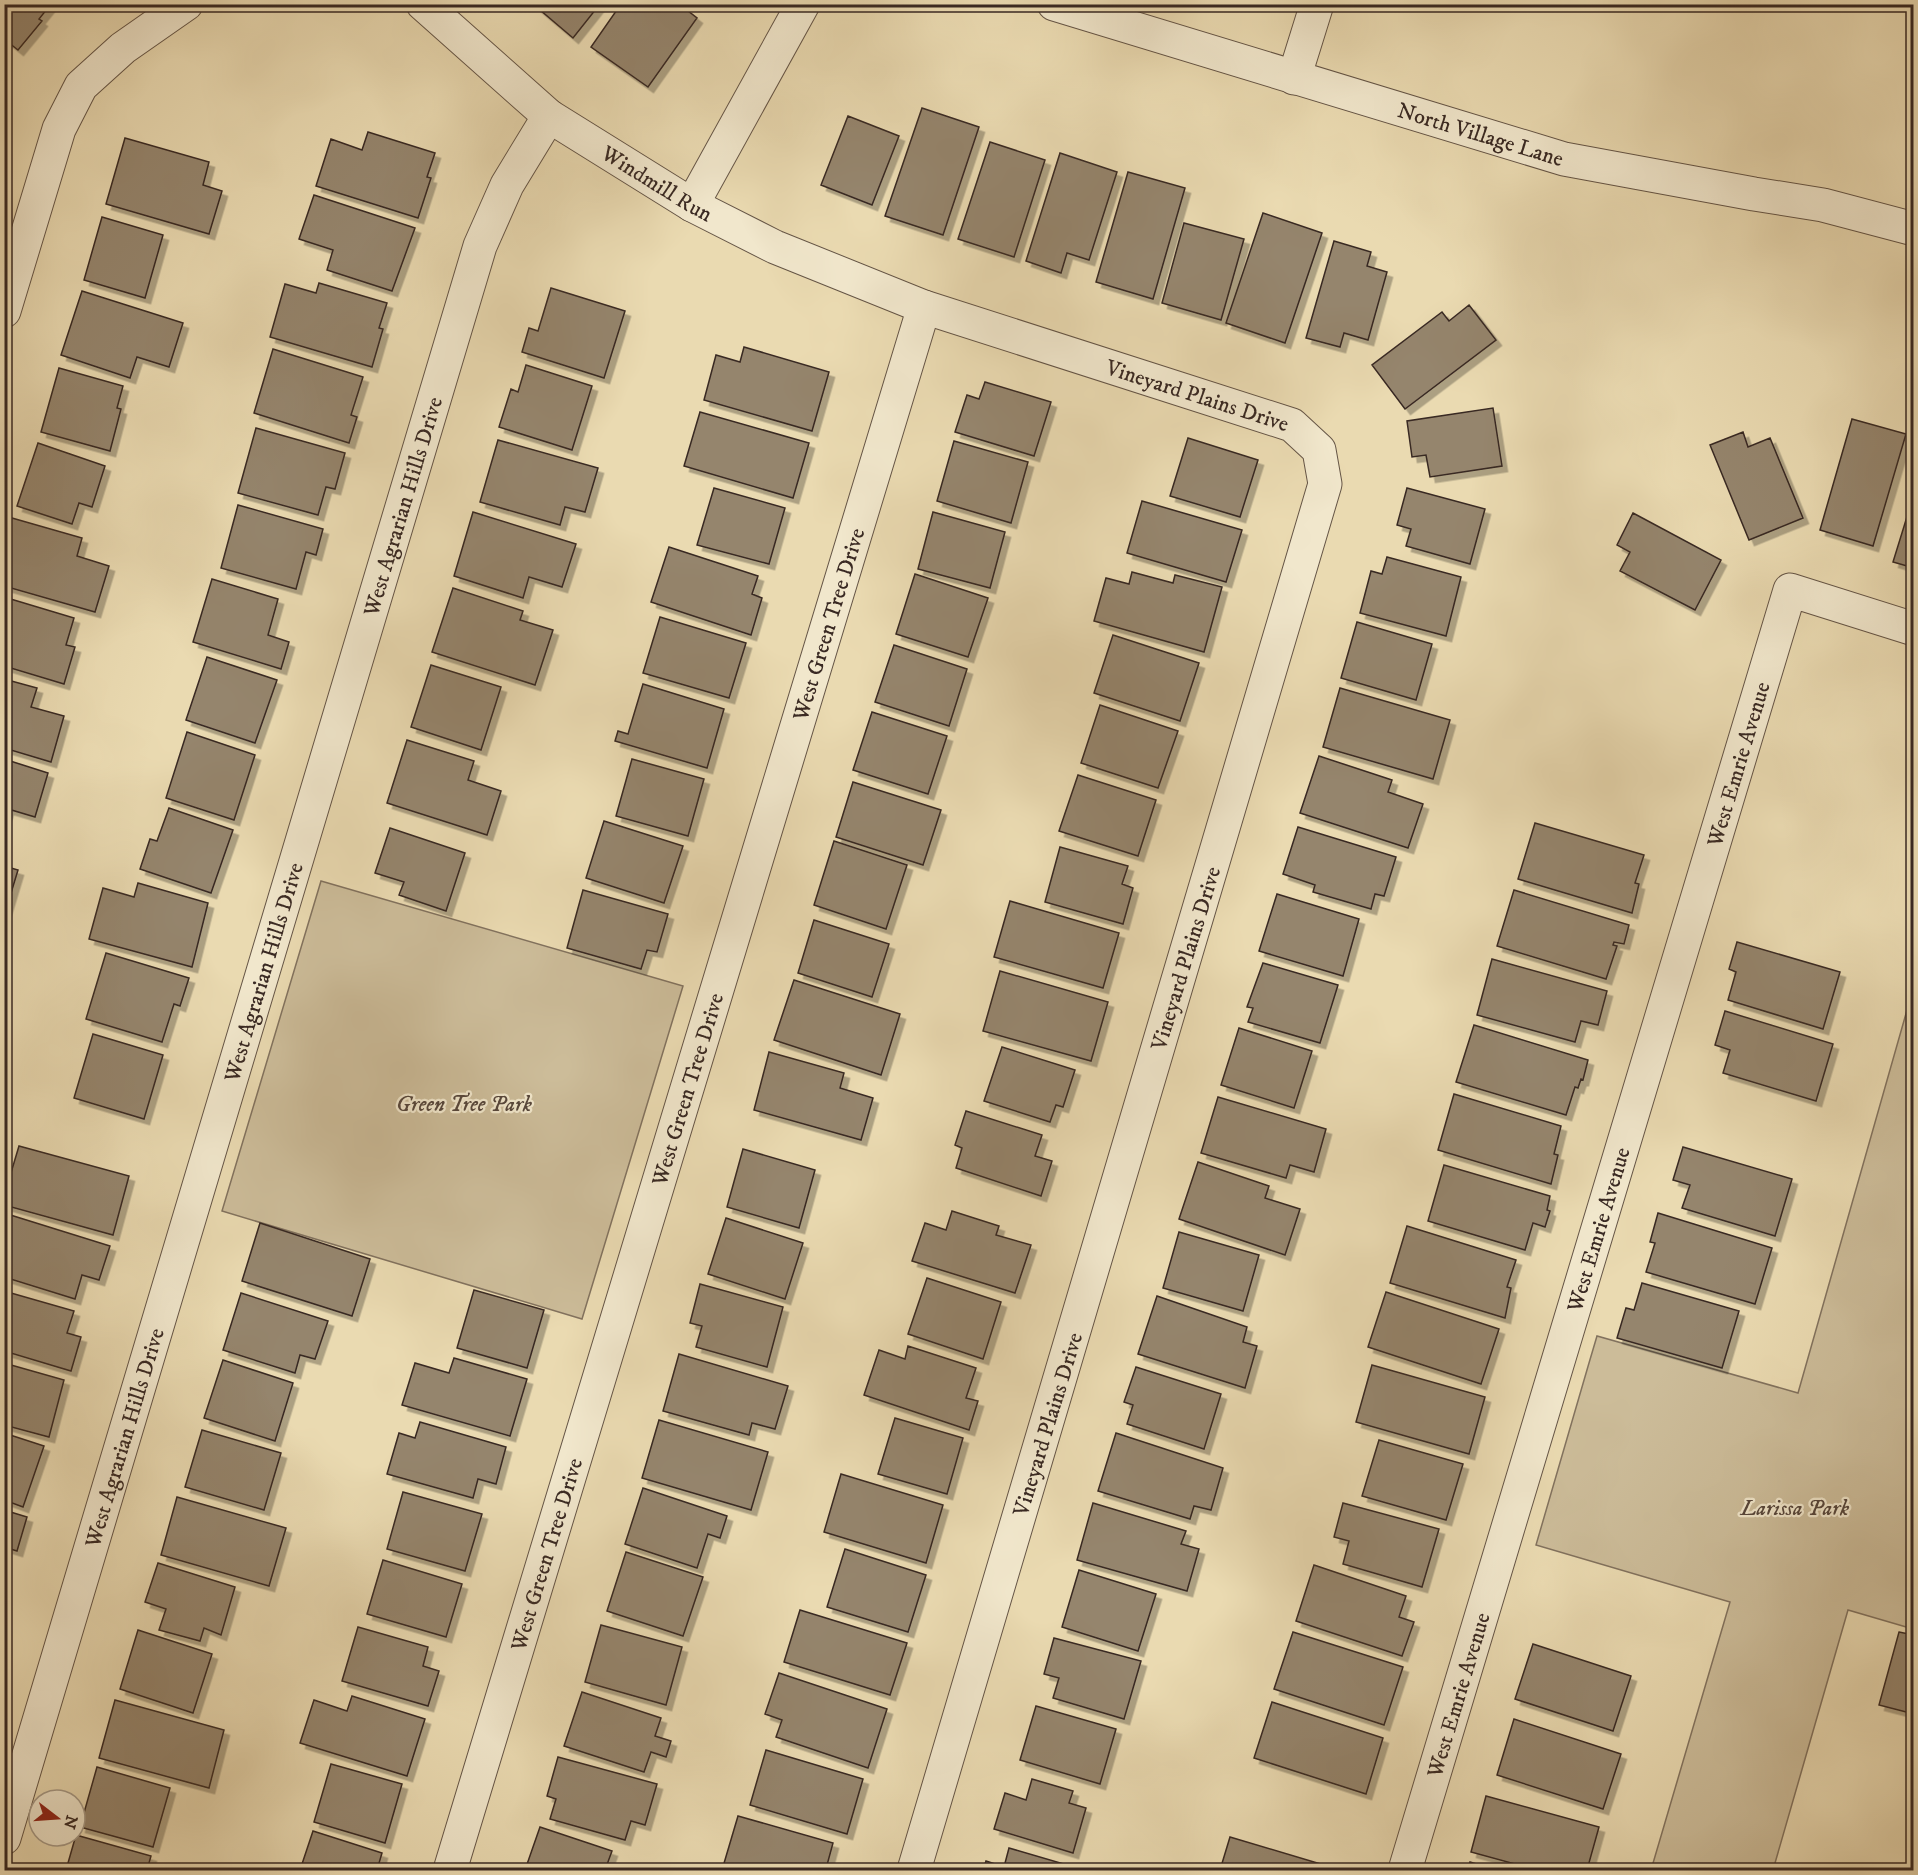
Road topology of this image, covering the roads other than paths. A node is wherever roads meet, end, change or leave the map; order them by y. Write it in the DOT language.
graph roads {
  1 [pos="186,4"];
  2 [pos="423,4"];
  3 [pos="803,4"];
  4 [pos="1054,4"];
  5 [pos="1317,4"];
  6 [pos="1294,78"];
  7 [pos="549,116"];
  8 [pos="692,205"];
  9 [pos="1914,229"];
  10 [pos="924,307"];
  11 [pos="4,311"];
  12 [pos="1914,629"];
  13 [pos="4,1838"];
  14 [pos="450,1870"];
  15 [pos="914,1870"];
  16 [pos="1405,1870"];
  1 -- 11 [label="street"];
  2 -- 7 [label="street, Windmill Run"];
  3 -- 8 [label="street"];
  4 -- 6 [label="street, North Village Lane"];
  5 -- 6 [label="street"];
  6 -- 9 [label="street, North Village Lane"];
  7 -- 8 [label="street, Windmill Run"];
  7 -- 13 [label="street, West Agrarian Hills Drive"];
  8 -- 10 [label="street, Windmill Run"];
  10 -- 14 [label="street, West Green Tree Drive"];
  10 -- 15 [label="street, Vineyard Plains Drive"];
  12 -- 16 [label="street, West Emrie Avenue"];
}
